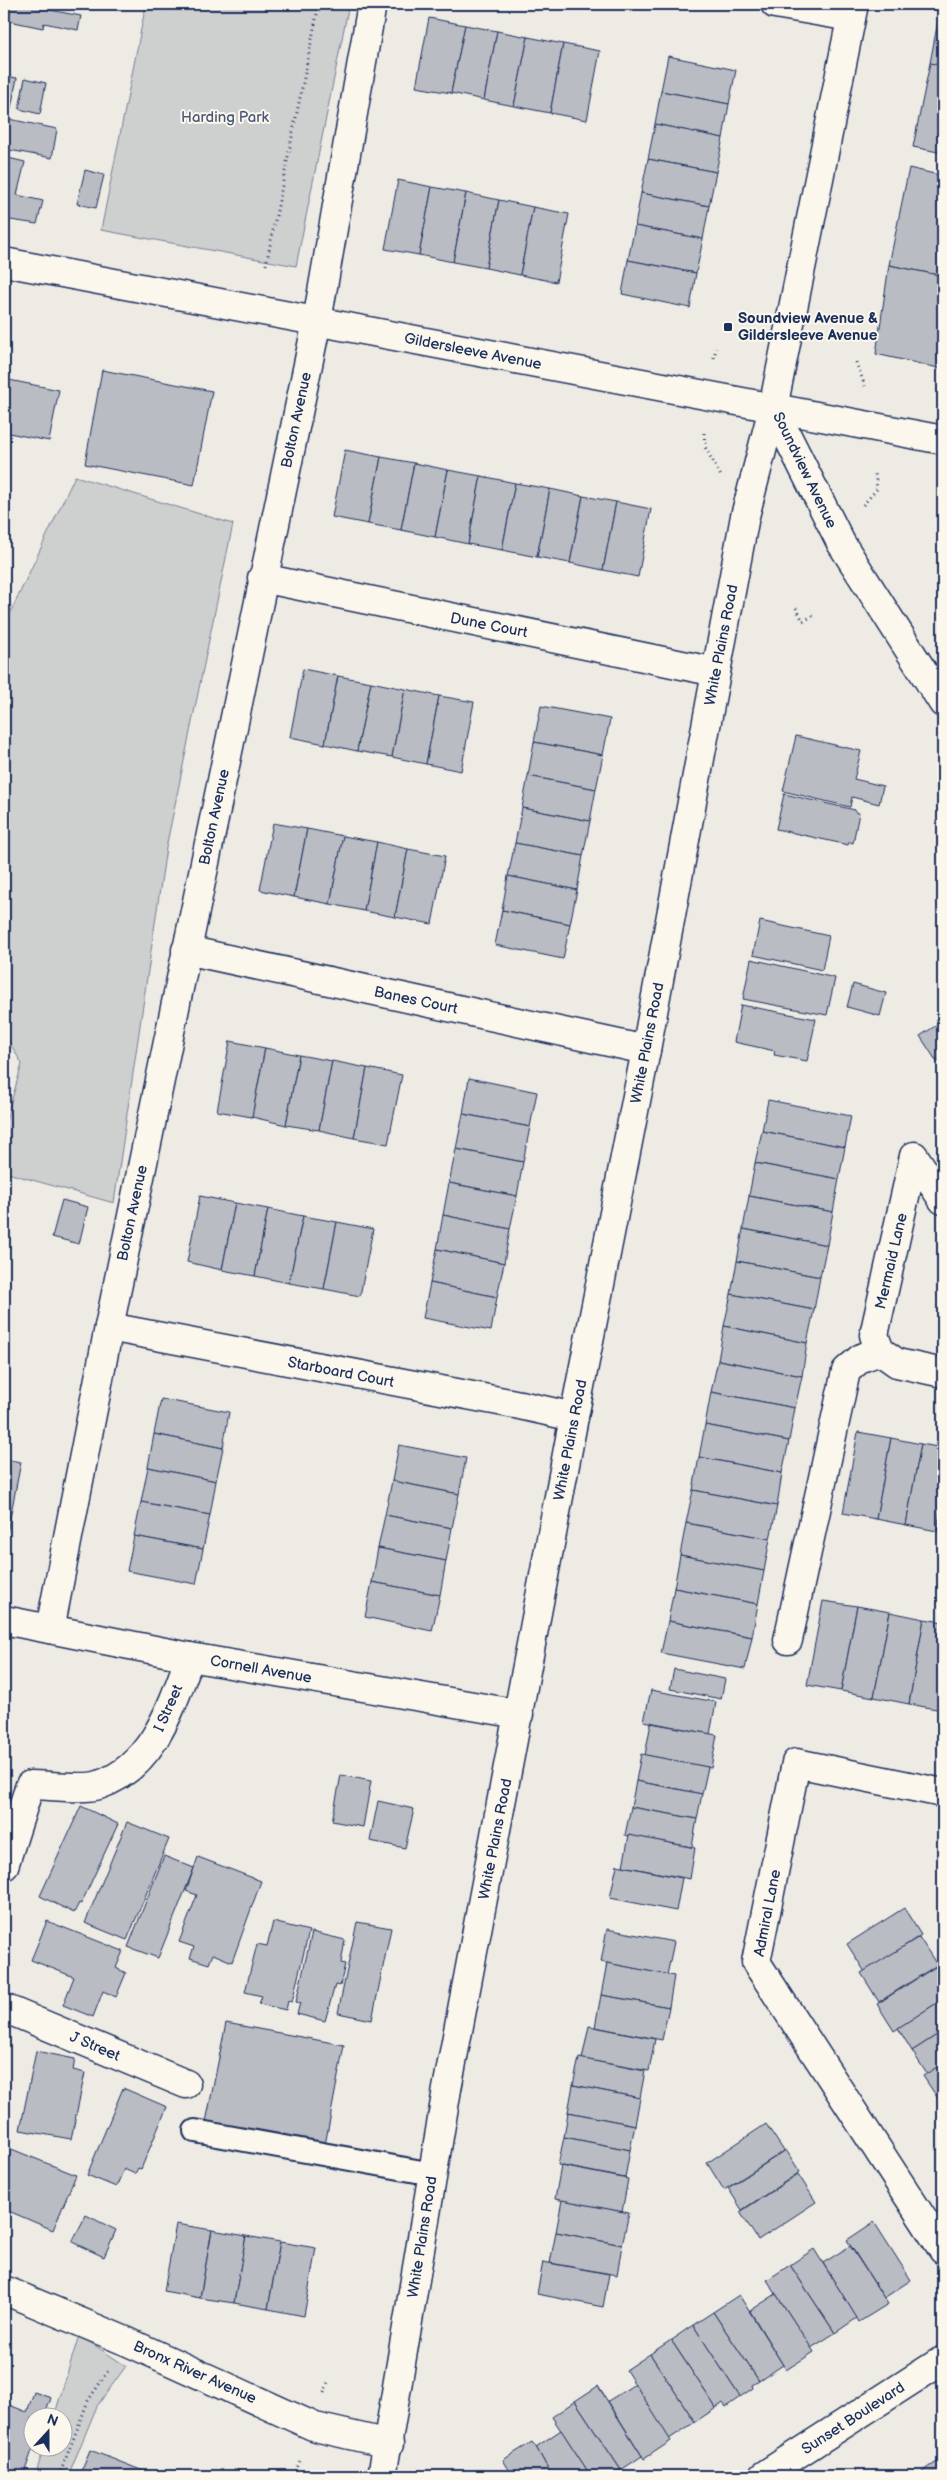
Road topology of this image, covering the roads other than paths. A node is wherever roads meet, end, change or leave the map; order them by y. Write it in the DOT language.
graph roads {
  1 [pos="372,4"];
  2 [pos="775,4"];
  3 [pos="852,11"];
  4 [pos="4,262"];
  5 [pos="317,322"];
  6 [pos="773,408"];
  7 [pos="943,440"];
  8 [pos="262,578"];
  9 [pos="716,672"];
  10 [pos="943,703"];
  11 [pos="186,950"];
  12 [pos="646,1050"];
  13 [pos="943,1200"];
  14 [pos="109,1327"];
  15 [pos="880,1351"];
  16 [pos="943,1373"];
  17 [pos="574,1418"];
  18 [pos="4,1620"];
  19 [pos="50,1629"];
  20 [pos="788,1640"];
  21 [pos="190,1657"];
  22 [pos="519,1714"];
  23 [pos="943,1793"];
  24 [pos="11,1823"];
  25 [pos="4,1866"];
  26 [pos="4,2008"];
  27 [pos="186,2084"];
  28 [pos="195,2131"];
  29 [pos="433,2174"];
  30 [pos="943,2250"];
  31 [pos="4,2290"];
  32 [pos="943,2360"];
  33 [pos="389,2444"];
  34 [pos="382,2476"];
  35 [pos="764,2476"];
  1 -- 5 [label="street, Bolton Avenue"];
  2 -- 3 [label="street"];
  3 -- 6 [label="street, Soundview Avenue"];
  4 -- 5 [label="street, Gildersleeve Avenue"];
  5 -- 6 [label="street, Gildersleeve Avenue"];
  5 -- 8 [label="street, Bolton Avenue"];
  6 -- 7 [label="street, Gildersleeve Avenue"];
  6 -- 9 [label="street, White Plains Road"];
  6 -- 10 [label="street, Soundview Avenue"];
  8 -- 9 [label="street, Dune Court"];
  8 -- 11 [label="street, Bolton Avenue"];
  9 -- 12 [label="street, White Plains Road"];
  11 -- 12 [label="street, Banes Court"];
  11 -- 14 [label="street, Bolton Avenue"];
  12 -- 17 [label="street, White Plains Road"];
  13 -- 15 [label="street, Mermaid Lane"];
  14 -- 17 [label="street, Starboard Court"];
  14 -- 19 [label="street, Bolton Avenue"];
  15 -- 16 [label="street"];
  15 -- 20 [label="street"];
  17 -- 22 [label="street, White Plains Road"];
  18 -- 19 [label="street, Cornell Avenue"];
  19 -- 21 [label="street, Cornell Avenue"];
  21 -- 22 [label="street, Cornell Avenue"];
  21 -- 24 [label="street, I Street"];
  22 -- 29 [label="street, White Plains Road"];
  23 -- 30 [label="street, Admiral Lane"];
  24 -- 25 [label="street"];
  26 -- 27 [label="street, J Street"];
  28 -- 29 [label="lane"];
  29 -- 33 [label="street, White Plains Road"];
  31 -- 33 [label="street, Bronx River Avenue"];
  32 -- 35 [label="street, Sunset Boulevard"];
  33 -- 34 [label="street, White Plains Road"];
}
